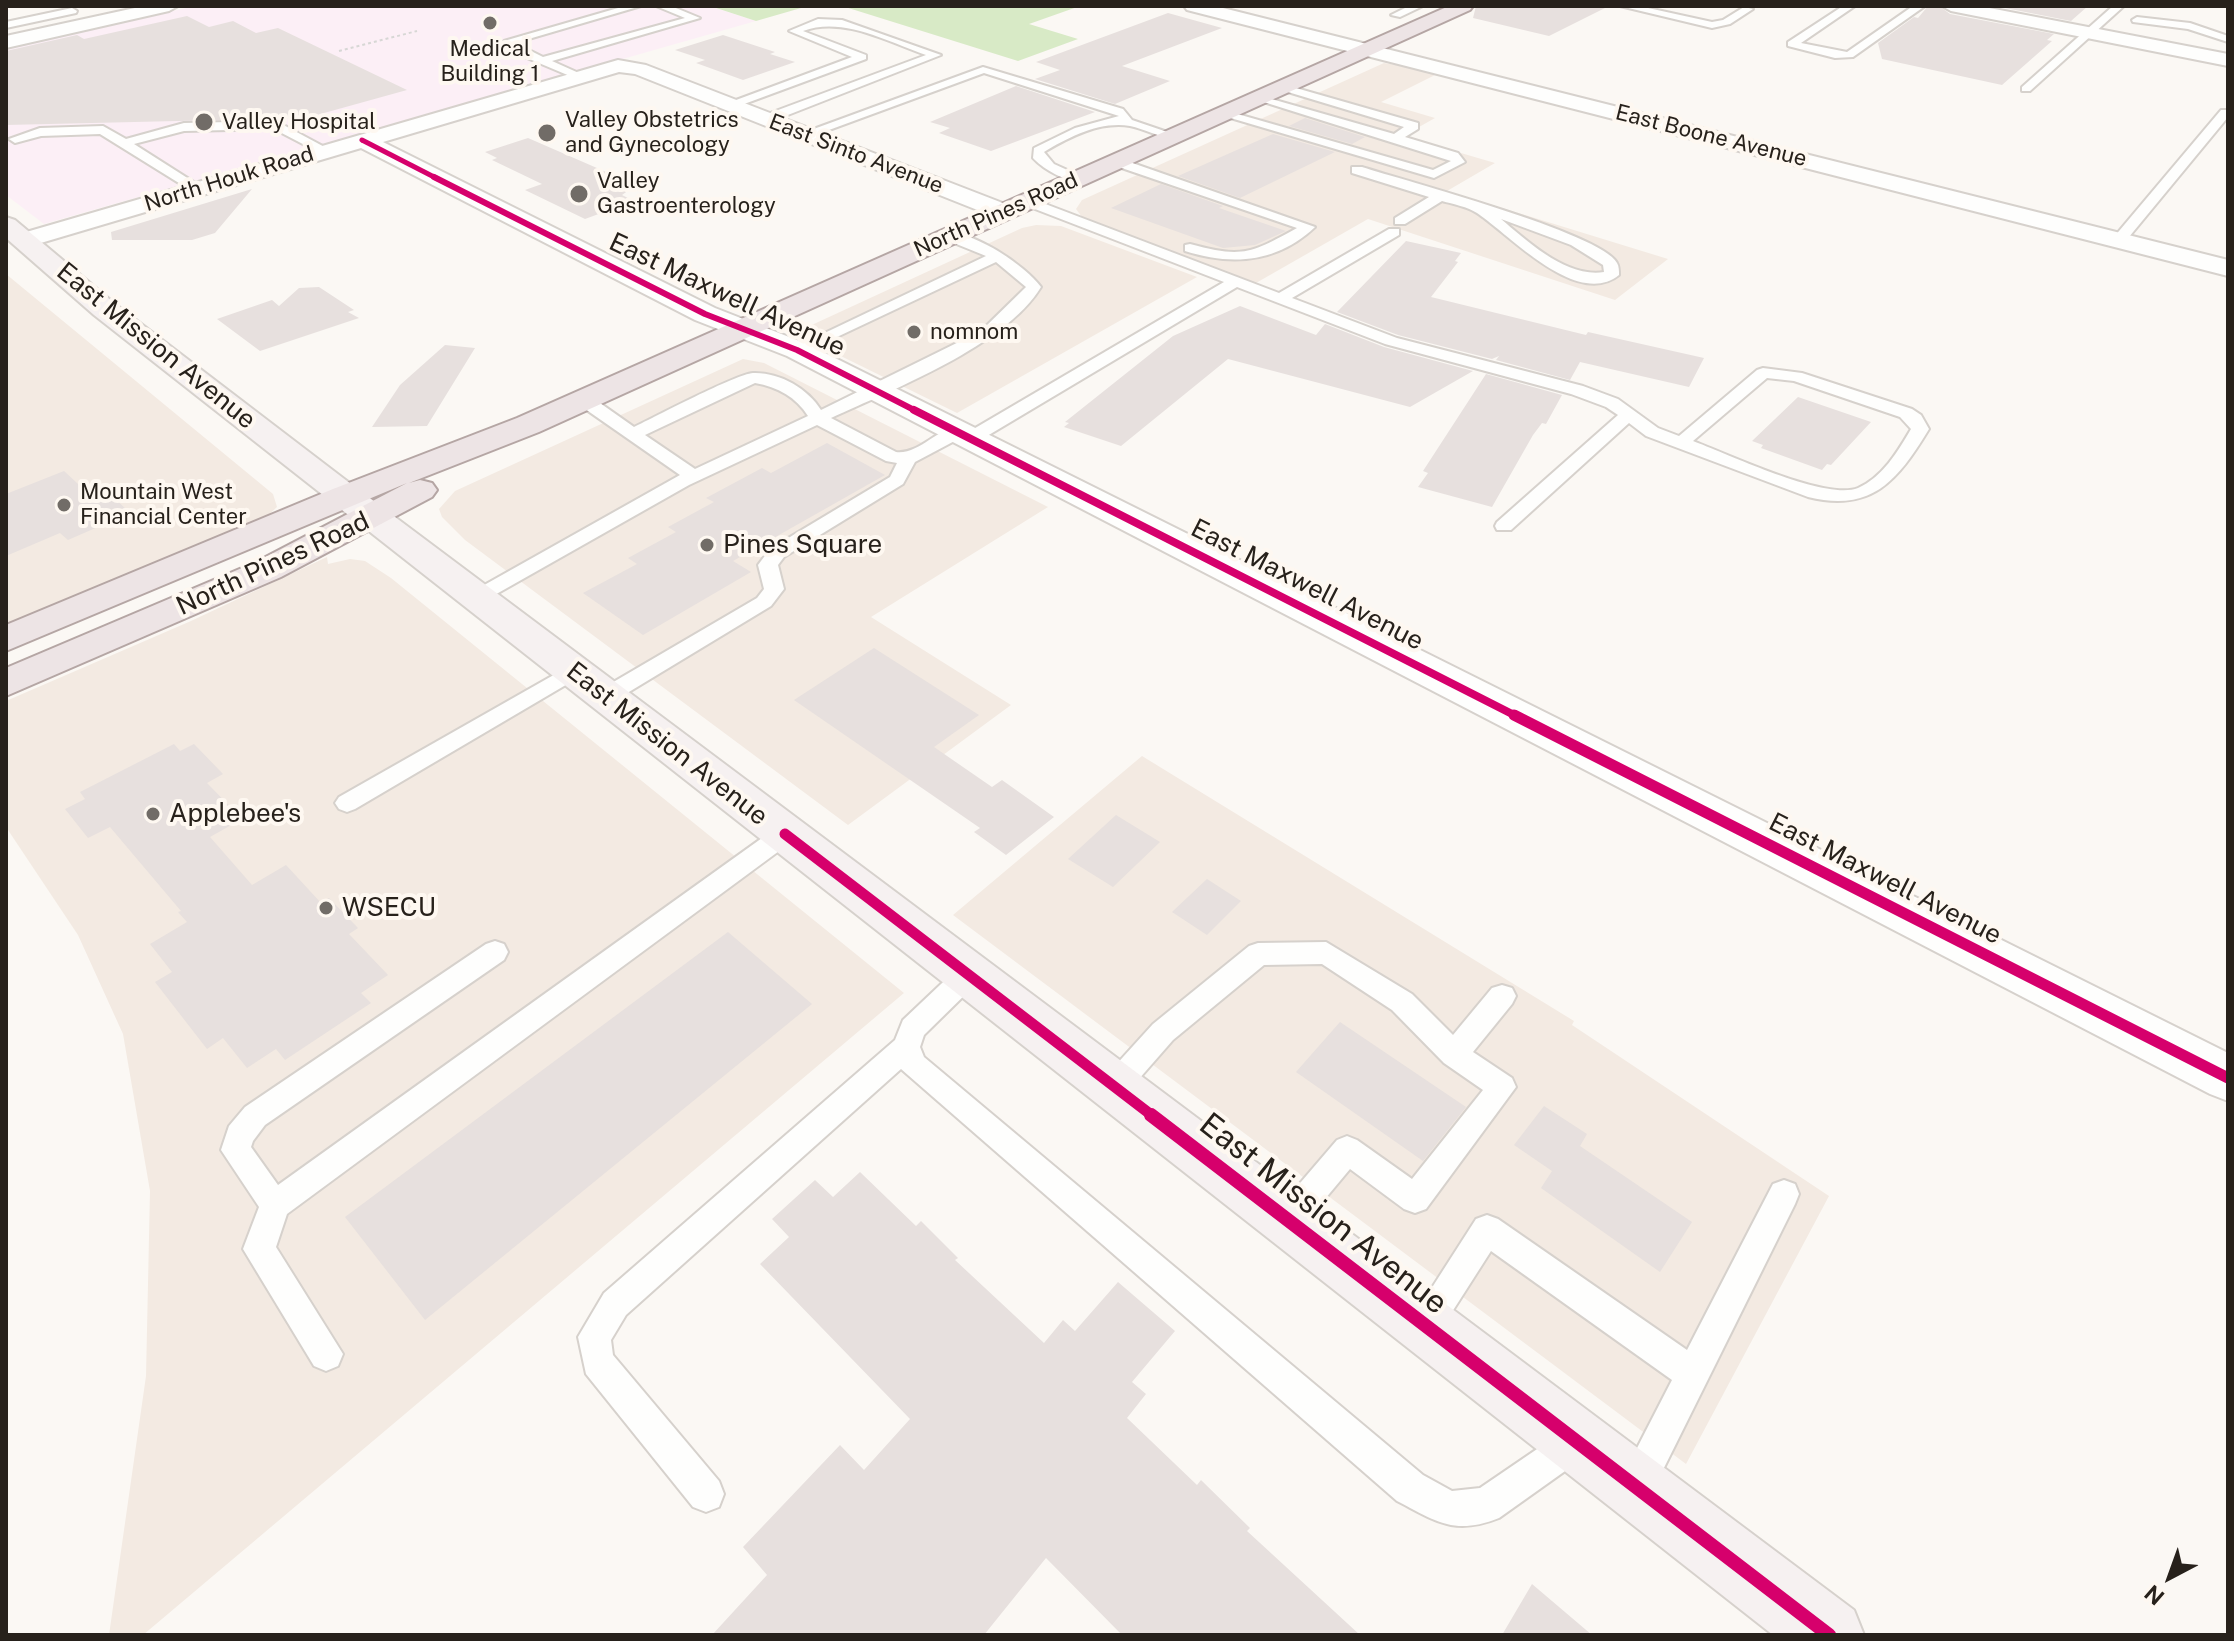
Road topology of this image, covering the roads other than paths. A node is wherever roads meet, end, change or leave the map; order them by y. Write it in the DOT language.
graph roads {
  1 [pos="169,6"];
  2 [pos="636,6"];
  3 [pos="661,6"];
  4 [pos="1193,6"];
  5 [pos="1418,6"];
  6 [pos="1464,6"];
  7 [pos="1625,6"];
  8 [pos="1850,6"];
  9 [pos="1920,6"];
  10 [pos="1951,6"];
  11 [pos="2119,6"];
  12 [pos="2151,6"];
  13 [pos="68,8"];
  14 [pos="137,9"];
  15 [pos="1748,9"];
  16 [pos="1396,15"];
  17 [pos="2137,20"];
  18 [pos="94,23"];
  19 [pos="6,25"];
  20 [pos="2089,33"];
  21 [pos="2120,39"];
  22 [pos="2228,39"];
  23 [pos="6,42"];
  24 [pos="1365,50"];
  25 [pos="2228,60"];
  26 [pos="542,61"];
  27 [pos="618,66"];
  28 [pos="577,76"];
  29 [pos="1282,87"];
  30 [pos="2026,89"];
  31 [pos="1257,98"];
  32 [pos="732,105"];
  33 [pos="1296,110"];
  34 [pos="2225,113"];
  35 [pos="1215,118"];
  36 [pos="766,119"];
  37 [pos="1126,122"];
  38 [pos="1265,126"];
  39 [pos="806,134"];
  40 [pos="1173,136"];
  41 [pos="1395,138"];
  42 [pos="15,139"];
  43 [pos="362,140"];
  44 [pos="125,143"];
  45 [pos="1271,143"];
  46 [pos="326,151"];
  47 [pos="1117,162"];
  48 [pos="1342,165"];
  49 [pos="1079,178"];
  50 [pos="195,189"];
  51 [pos="1440,196"];
  52 [pos="1016,206"];
  53 [pos="1481,209"];
  54 [pos="16,232"];
  55 [pos="1113,234"];
  56 [pos="949,236"];
  57 [pos="2119,240"];
  58 [pos="997,256"];
  59 [pos="1214,257"];
  60 [pos="1196,266"];
  61 [pos="2228,268"];
  62 [pos="1236,281"];
  63 [pos="1280,298"];
  64 [pos="743,328"];
  65 [pos="797,350"];
  66 [pos="876,391"];
  67 [pos="584,400"];
  68 [pos="1628,415"];
  69 [pos="817,418"];
  70 [pos="633,434"];
  71 [pos="964,435"];
  72 [pos="1681,443"];
  73 [pos="908,459"];
  74 [pos="693,476"];
  75 [pos="359,507"];
  76 [pos="1504,526"];
  77 [pos="477,597"];
  78 [pos="6,639"];
  79 [pos="573,671"];
  80 [pos="6,683"];
  81 [pos="606,696"];
  82 [pos="347,803"];
  83 [pos="785,834"];
  84 [pos="495,952"];
  85 [pos="968,975"];
  86 [pos="1502,996"];
  87 [pos="906,1047"];
  88 [pos="1454,1054"];
  89 [pos="2228,1078"];
  90 [pos="1114,1087"];
  91 [pos="1784,1194"];
  92 [pos="275,1205"];
  93 [pos="1288,1220"];
  94 [pos="1424,1325"];
  95 [pos="326,1354"];
  96 [pos="1692,1374"];
  97 [pos="1577,1442"];
  98 [pos="1635,1487"];
  99 [pos="706,1494"];
  100 [pos="1829,1635"];
  1 -- 14 [label="street"];
  2 -- 26 [label="lane"];
  3 -- 26 [label="lane"];
  4 -- 24 [label="street, East Boone Avenue"];
  5 -- 16 [label="lane"];
  6 -- 24 [label="main road, North Pines Road"];
  7 -- 15 [label="lane"];
  8 -- 9 [label="lane"];
  10 -- 20 [label="street"];
  11 -- 20 [label="lane"];
  12 -- 17 [label="lane"];
  13 -- 18 [label="lane"];
  13 -- 19 [label="lane"];
  14 -- 18 [label="street"];
  17 -- 21 [label="lane"];
  17 -- 22 [label="lane"];
  18 -- 23 [label="street"];
  20 -- 21 [label="street"];
  20 -- 30 [label="lane"];
  21 -- 25 [label="street"];
  24 -- 29 [label="main road, North Pines Road"];
  24 -- 57 [label="street, East Boone Avenue"];
  26 -- 28 [label="lane"];
  27 -- 28 [label="street, North Houk Road"];
  27 -- 32 [label="street, East Sinto Avenue"];
  28 -- 43 [label="street, North Houk Road"];
  29 -- 31 [label="main road, North Pines Road"];
  29 -- 41 [label="lane"];
  31 -- 33 [label="lane"];
  31 -- 35 [label="main road, North Pines Road"];
  32 -- 36 [label="street, East Sinto Avenue"];
  32 -- 36 [label="lane"];
  33 -- 38 [label="lane"];
  33 -- 41 [label="lane"];
  34 -- 57 [label="lane"];
  35 -- 38 [label="lane"];
  35 -- 40 [label="main road, North Pines Road"];
  35 -- 45 [label="lane"];
  36 -- 39 [label="street, East Sinto Avenue"];
  37 -- 39 [label="lane"];
  37 -- 40 [label="lane"];
  37 -- 49 [label="lane"];
  38 -- 41 [label="lane"];
  39 -- 52 [label="street, East Sinto Avenue"];
  40 -- 47 [label="main road, North Pines Road"];
  42 -- 44 [label="lane"];
  43 -- 46 [label="street, North Houk Road"];
  43 -- 64 [label="street, East Maxwell Avenue"];
  44 -- 46 [label="lane"];
  44 -- 50 [label="lane"];
  46 -- 50 [label="street, North Houk Road"];
  47 -- 49 [label="main road, North Pines Road"];
  47 -- 59 [label="lane"];
  48 -- 51 [label="lane"];
  49 -- 52 [label="main road, North Pines Road"];
  50 -- 54 [label="street, North Houk Road"];
  51 -- 53 [label="lane"];
  51 -- 63 [label="lane"];
  52 -- 55 [label="lane"];
  52 -- 56 [label="main road, North Pines Road"];
  53 -- 53 [label="lane"];
  54 -- 75 [label="street, East Mission Avenue"];
  55 -- 59 [label="lane"];
  55 -- 60 [label="lane"];
  56 -- 58 [label="lane"];
  56 -- 64 [label="main road, North Pines Road"];
  57 -- 61 [label="street, East Boone Avenue"];
  58 -- 65 [label="lane"];
  58 -- 66 [label="lane"];
  59 -- 60 [label="lane"];
  60 -- 62 [label="lane"];
  62 -- 63 [label="lane"];
  62 -- 71 [label="lane"];
  63 -- 68 [label="lane"];
  64 -- 65 [label="street, East Maxwell Avenue"];
  64 -- 67 [label="main road, North Pines Road"];
  65 -- 66 [label="street, East Maxwell Avenue"];
  66 -- 69 [label="lane"];
  66 -- 71 [label="street, East Maxwell Avenue"];
  67 -- 70 [label="lane"];
  67 -- 75 [label="main road, North Pines Road"];
  68 -- 72 [label="lane"];
  68 -- 76 [label="lane"];
  69 -- 70 [label="lane"];
  69 -- 73 [label="lane"];
  69 -- 74 [label="lane"];
  70 -- 74 [label="lane"];
  71 -- 73 [label="lane"];
  71 -- 89 [label="street, East Maxwell Avenue"];
  72 -- 72 [label="lane"];
  73 -- 81 [label="lane"];
  74 -- 77 [label="lane"];
  75 -- 77 [label="street, East Mission Avenue"];
  75 -- 78 [label="main road, North Pines Road"];
  75 -- 80 [label="main road, North Pines Road"];
  77 -- 79 [label="street, East Mission Avenue"];
  79 -- 81 [label="street, East Mission Avenue"];
  79 -- 82 [label="lane"];
  81 -- 83 [label="street, East Mission Avenue"];
  83 -- 85 [label="street, East Mission Avenue"];
  83 -- 92 [label="lane"];
  84 -- 92 [label="lane"];
  85 -- 87 [label="lane"];
  85 -- 90 [label="street, East Mission Avenue"];
  86 -- 88 [label="lane"];
  87 -- 97 [label="lane"];
  87 -- 99 [label="lane"];
  88 -- 90 [label="lane"];
  88 -- 93 [label="lane"];
  90 -- 93 [label="street, East Mission Avenue"];
  91 -- 96 [label="lane"];
  92 -- 95 [label="lane"];
  93 -- 94 [label="street, East Mission Avenue"];
  94 -- 96 [label="lane"];
  94 -- 97 [label="street, East Mission Avenue"];
  96 -- 98 [label="lane"];
  97 -- 98 [label="street, East Mission Avenue"];
  98 -- 100 [label="street, East Mission Avenue"];
}
